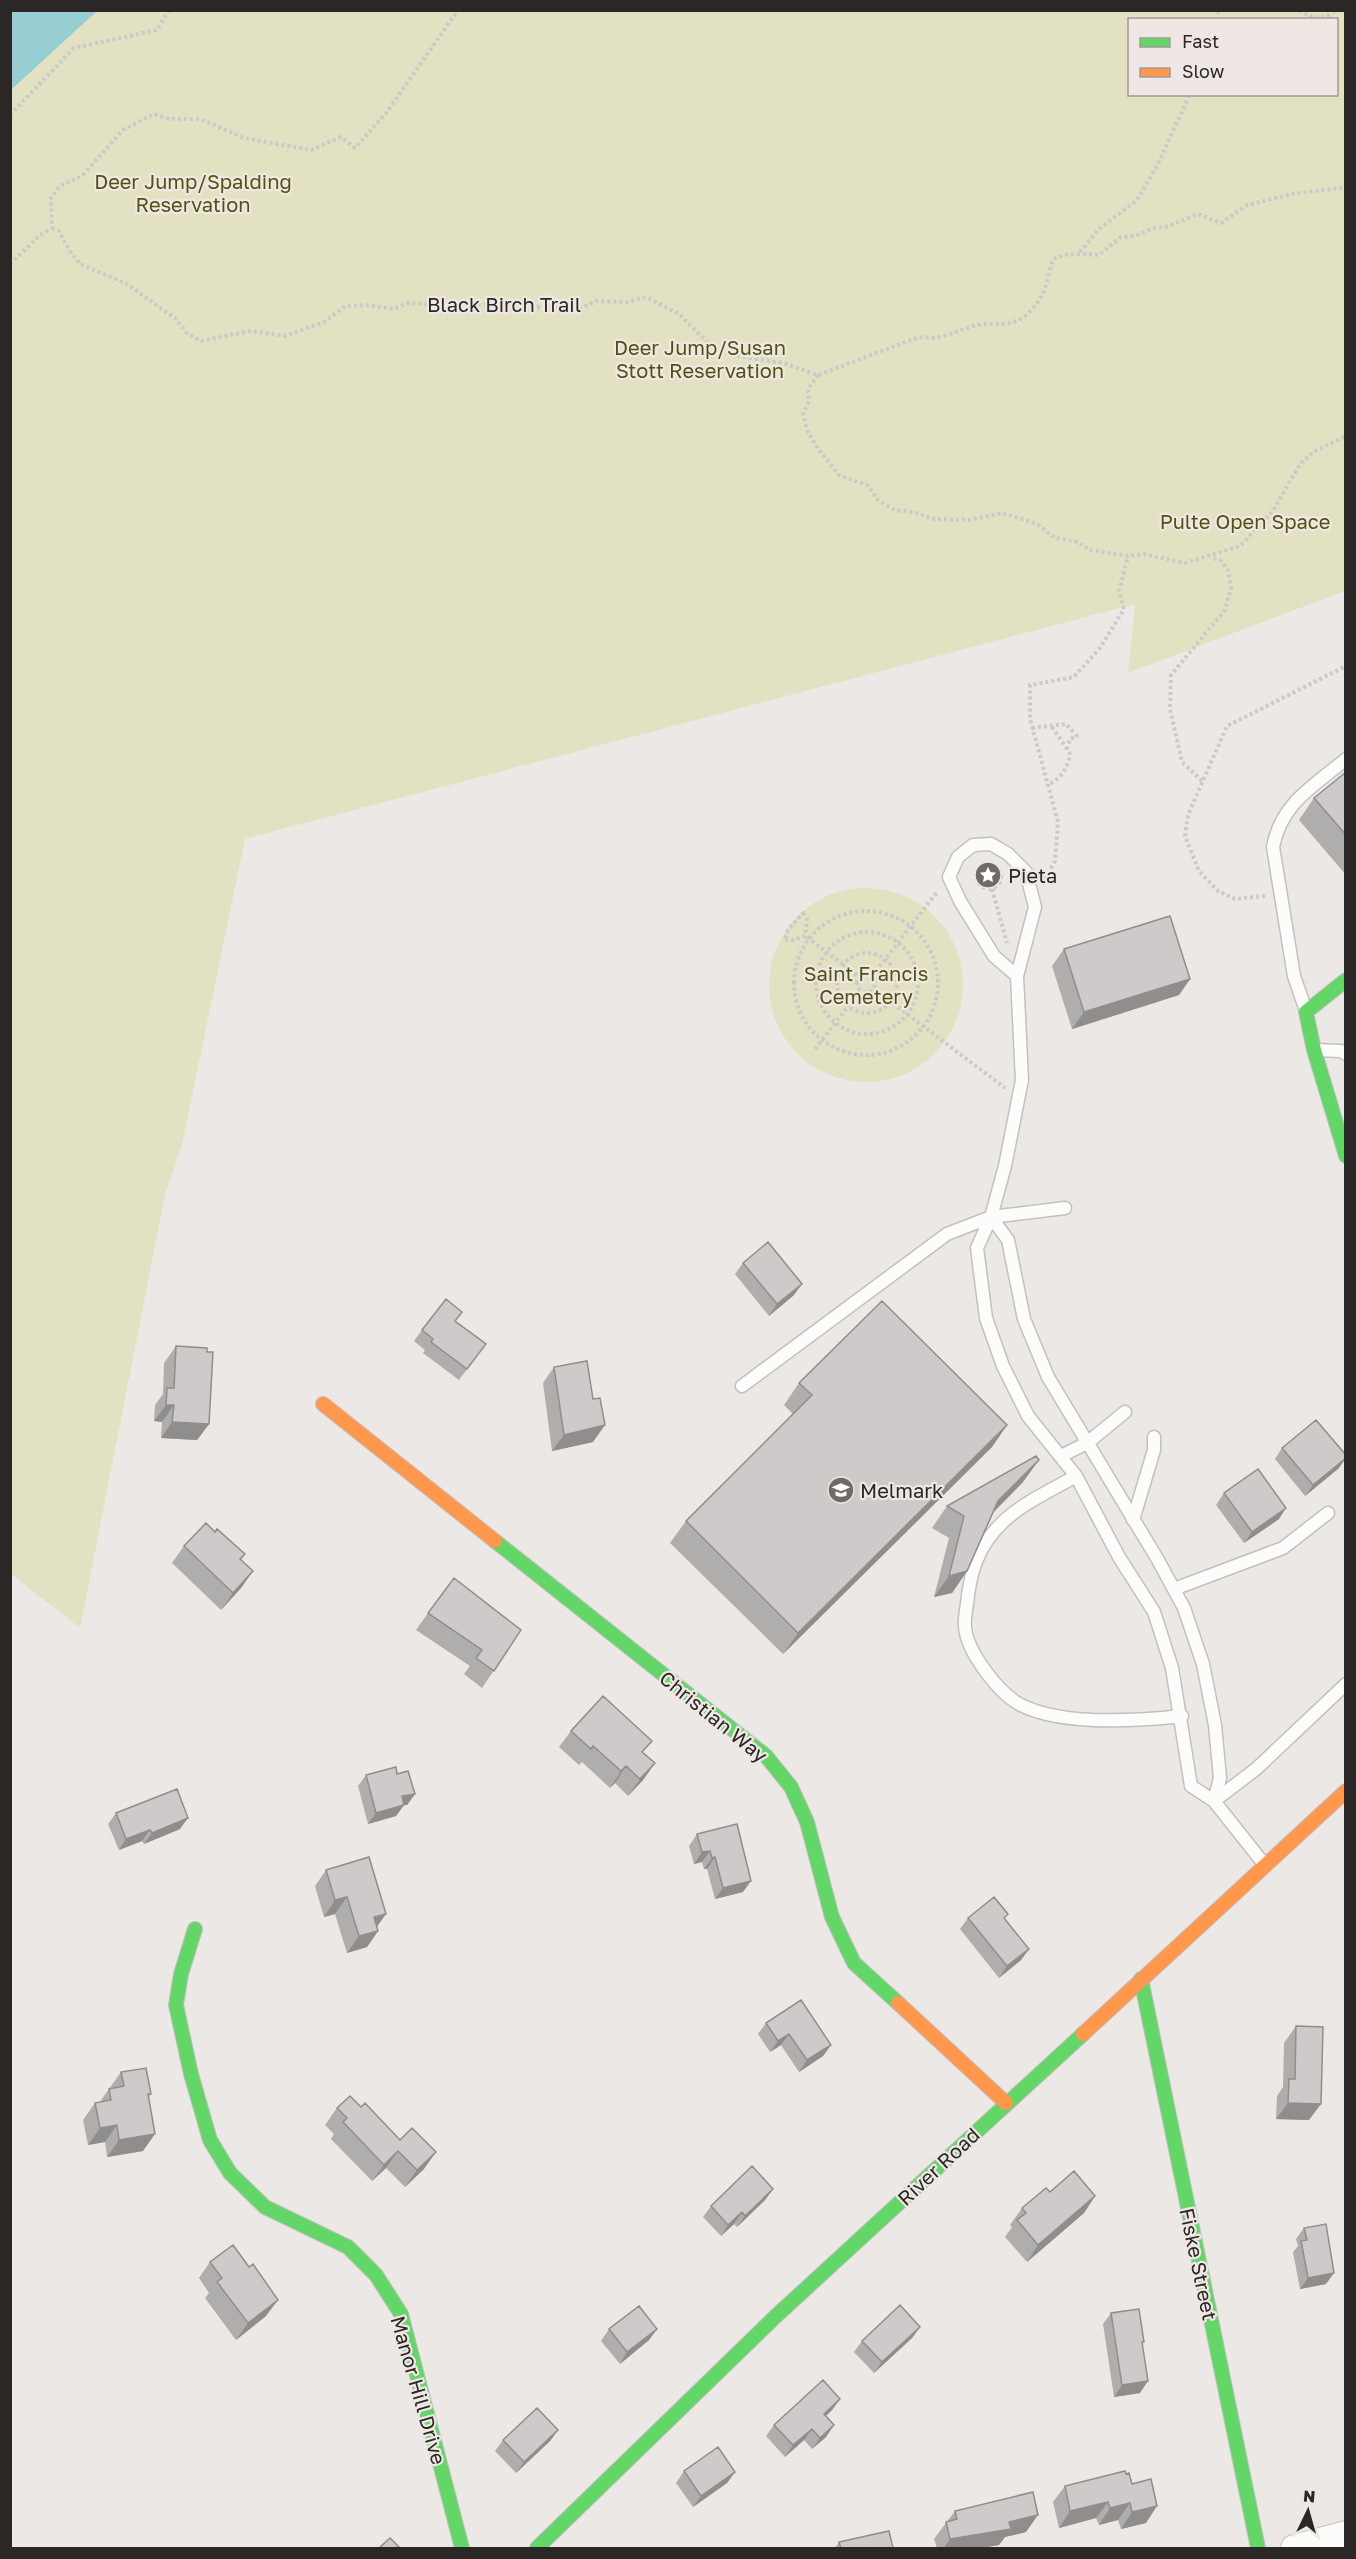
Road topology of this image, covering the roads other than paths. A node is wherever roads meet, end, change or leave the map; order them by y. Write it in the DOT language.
graph roads {
  1 [pos="1346,759"];
  2 [pos="1017,976"];
  3 [pos="1346,980"];
  4 [pos="1306,1012"];
  5 [pos="1314,1050"];
  6 [pos="1346,1054"];
  7 [pos="1346,1156"];
  8 [pos="1065,1208"];
  9 [pos="991,1217"];
  10 [pos="742,1386"];
  11 [pos="323,1404"];
  12 [pos="1125,1412"];
  13 [pos="1154,1437"];
  14 [pos="1087,1443"];
  15 [pos="1061,1456"];
  16 [pos="1076,1476"];
  17 [pos="1328,1513"];
  18 [pos="1133,1520"];
  19 [pos="1174,1589"];
  20 [pos="1346,1684"];
  21 [pos="1182,1716"];
  22 [pos="1346,1791"];
  23 [pos="1214,1801"];
  24 [pos="1265,1864"];
  25 [pos="195,1929"];
  26 [pos="1141,1979"];
  27 [pos="1006,2103"];
  28 [pos="1346,2534"];
  29 [pos="462,2548"];
  30 [pos="537,2548"];
  31 [pos="1257,2548"];
  32 [pos="1294,2548"];
  1 -- 4 [label="lane"];
  2 -- 2 [label="lane"];
  2 -- 9 [label="lane"];
  3 -- 4 [label="street"];
  4 -- 5 [label="street"];
  5 -- 6 [label="lane"];
  5 -- 7 [label="street"];
  8 -- 9 [label="lane"];
  9 -- 10 [label="lane"];
  9 -- 14 [label="lane"];
  9 -- 15 [label="lane"];
  11 -- 27 [label="street, Christian Way"];
  12 -- 14 [label="lane"];
  13 -- 18 [label="lane"];
  14 -- 15 [label="lane"];
  14 -- 18 [label="lane"];
  15 -- 16 [label="lane"];
  16 -- 21 [label="lane"];
  16 -- 21 [label="lane"];
  17 -- 19 [label="lane"];
  18 -- 19 [label="lane"];
  19 -- 23 [label="lane"];
  20 -- 23 [label="lane"];
  21 -- 23 [label="lane"];
  22 -- 24 [label="street, River Road"];
  23 -- 24 [label="lane"];
  24 -- 26 [label="street, River Road"];
  25 -- 29 [label="street, Manor Hill Drive"];
  26 -- 27 [label="street, River Road"];
  26 -- 31 [label="street, Fiske Street"];
  27 -- 30 [label="street, River Road"];
  28 -- 32 [label="street"];
}
